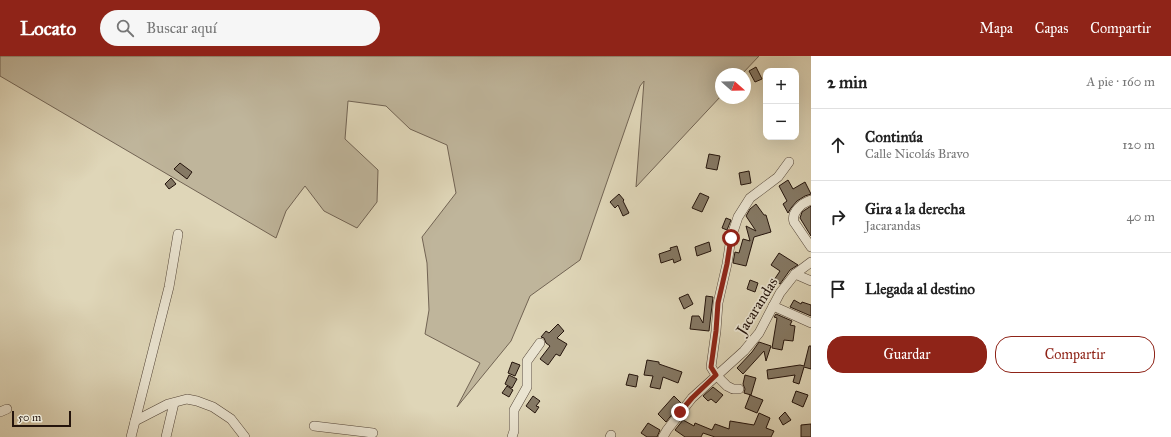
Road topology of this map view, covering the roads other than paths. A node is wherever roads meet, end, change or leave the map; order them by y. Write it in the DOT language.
graph roads {
  1 [pos="789,162"];
  2 [pos="811,200"];
  3 [pos="178,234"];
  4 [pos="811,247"];
  5 [pos="811,262"];
  6 [pos="795,274"];
  7 [pos="811,281"];
  8 [pos="773,306"];
  9 [pos="811,323"];
  10 [pos="540,343"];
  11 [pos="716,375"];
  12 [pos="739,389"];
  13 [pos="174,403"];
  14 [pos="135,421"];
  15 [pos="314,426"];
  16 [pos="373,433"];
  17 [pos="355,434"];
  18 [pos="131,437"];
  19 [pos="166,437"];
  20 [pos="245,437"];
  21 [pos="512,437"];
  22 [pos="662,437"];
  1 -- 11 [label="street"];
  2 -- 4 [label="street"];
  3 -- 14 [label="street"];
  5 -- 6 [label="street, Jacarandas"];
  6 -- 7 [label="street"];
  6 -- 8 [label="street, Jacarandas"];
  8 -- 9 [label="street"];
  8 -- 11 [label="street, Jacarandas"];
  10 -- 21 [label="street"];
  11 -- 12 [label="street"];
  11 -- 22 [label="street, Jacarandas"];
  13 -- 14 [label="street"];
  13 -- 19 [label="street"];
  13 -- 20 [label="street"];
  14 -- 18 [label="street"];
  15 -- 17 [label="street"];
  16 -- 17 [label="street"];
}
